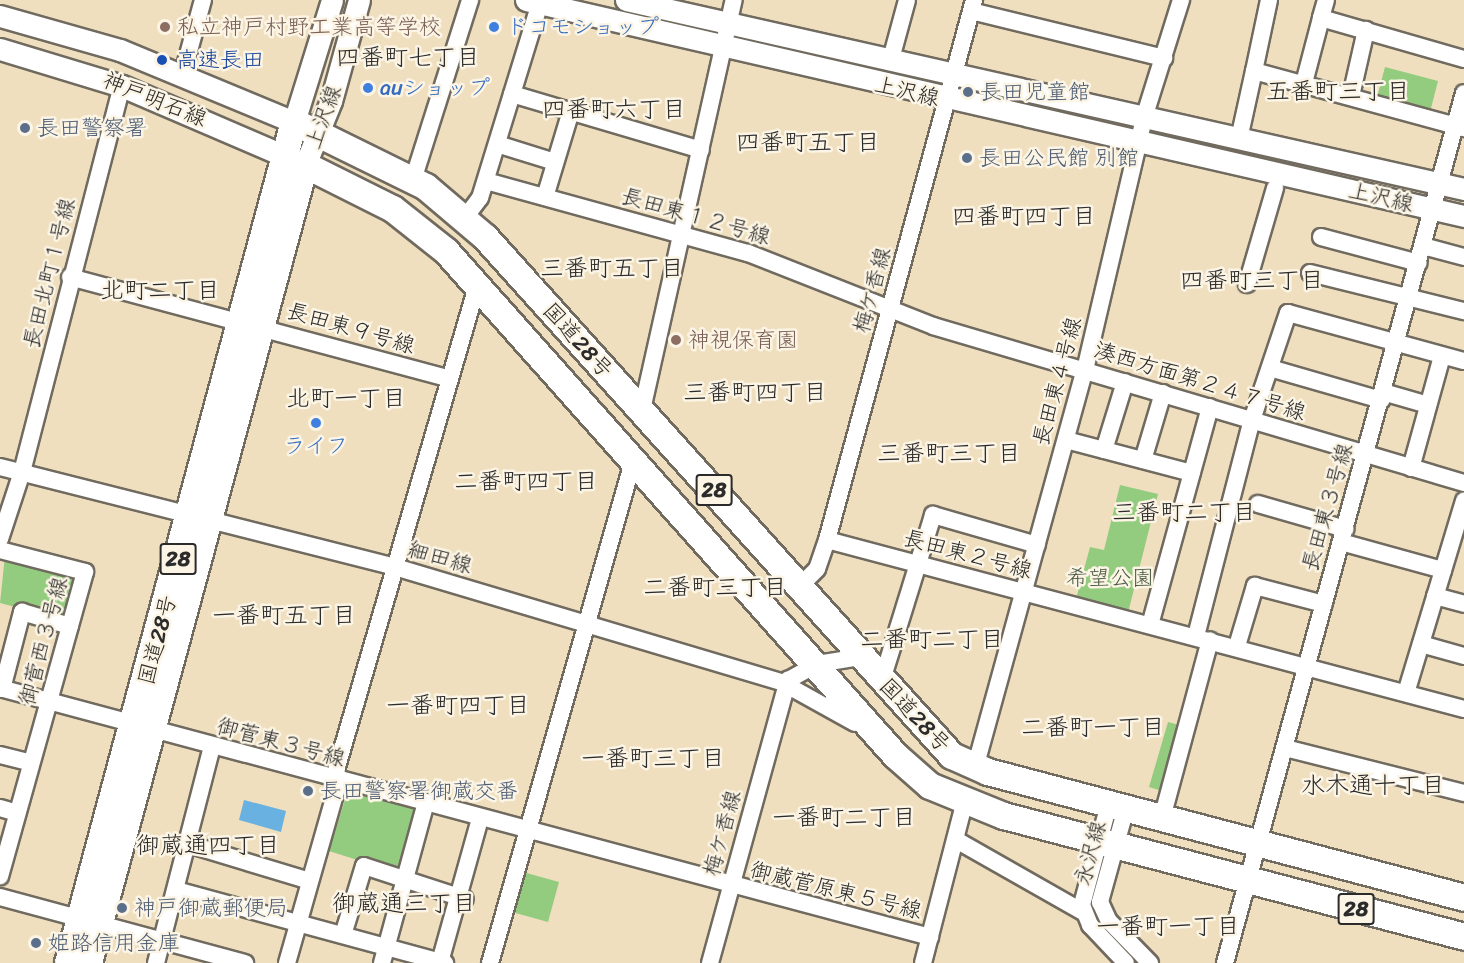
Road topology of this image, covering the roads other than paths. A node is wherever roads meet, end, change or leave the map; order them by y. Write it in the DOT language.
graph roads {
  1 [pos="203,0"];
  2 [pos="332,0"];
  3 [pos="359,0"];
  4 [pos="470,0"];
  5 [pos="626,0"];
  6 [pos="734,0"];
  7 [pos="908,0"];
  8 [pos="1181,0"];
  9 [pos="1269,0"];
  10 [pos="1326,0"];
  11 [pos="536,1"];
  12 [pos="973,6"];
  13 [pos="0,16"];
  14 [pos="1321,18"];
  15 [pos="729,23"];
  16 [pos="1366,30"];
  17 [pos="724,48"];
  18 [pos="0,49"];
  19 [pos="1164,57"];
  20 [pos="1464,58"];
  21 [pos="891,59"];
  22 [pos="1254,71"];
  23 [pos="183,73"];
  24 [pos="953,73"];
  25 [pos="1304,83"];
  26 [pos="122,86"];
  27 [pos="1464,93"];
  28 [pos="512,94"];
  29 [pos="1351,96"];
  30 [pos="944,100"];
  31 [pos="1147,110"];
  32 [pos="571,111"];
  33 [pos="294,122"];
  34 [pos="1460,127"];
  35 [pos="317,132"];
  36 [pos="1239,139"];
  37 [pos="497,144"];
  38 [pos="1138,144"];
  39 [pos="701,150"];
  40 [pos="295,159"];
  41 [pos="555,162"];
  42 [pos="413,180"];
  43 [pos="486,181"];
  44 [pos="1440,183"];
  45 [pos="1275,188"];
  46 [pos="1464,189"];
  47 [pos="544,197"];
  48 [pos="1434,208"];
  49 [pos="1464,216"];
  50 [pos="464,219"];
  51 [pos="682,235"];
  52 [pos="1321,237"];
  53 [pos="1423,246"];
  54 [pos="1464,257"];
  55 [pos="1419,264"];
  56 [pos="1310,273"];
  57 [pos="70,277"];
  58 [pos="1247,284"];
  59 [pos="477,286"];
  60 [pos="1409,298"];
  61 [pos="890,309"];
  62 [pos="1464,311"];
  63 [pos="252,323"];
  64 [pos="1396,344"];
  65 [pos="1442,356"];
  66 [pos="1464,361"];
  67 [pos="1270,368"];
  68 [pos="1085,370"];
  69 [pos="448,378"];
  70 [pos="1125,382"];
  71 [pos="1163,393"];
  72 [pos="1382,396"];
  73 [pos="1428,405"];
  74 [pos="1210,407"];
  75 [pos="642,410"];
  76 [pos="1252,420"];
  77 [pos="1066,440"];
  78 [pos="1104,450"];
  79 [pos="1366,454"];
  80 [pos="634,458"];
  81 [pos="1143,460"];
  82 [pos="0,467"];
  83 [pos="1411,468"];
  84 [pos="22,472"];
  85 [pos="1192,473"];
  86 [pos="1464,483"];
  87 [pos="1464,501"];
  88 [pos="1258,504"];
  89 [pos="201,518"];
  90 [pos="1343,536"];
  91 [pos="0,539"];
  92 [pos="826,540"];
  93 [pos="1037,545"];
  94 [pos="1457,548"];
  95 [pos="0,550"];
  96 [pos="919,563"];
  97 [pos="395,567"];
  98 [pos="1443,570"];
  99 [pos="800,586"];
  100 [pos="1025,594"];
  101 [pos="1436,596"];
  102 [pos="1324,604"];
  103 [pos="1464,604"];
  104 [pos="587,623"];
  105 [pos="1150,625"];
  106 [pos="70,626"];
  107 [pos="1203,638"];
  108 [pos="1421,644"];
  109 [pos="1237,646"];
  110 [pos="1464,656"];
  111 [pos="861,657"];
  112 [pos="817,664"];
  113 [pos="1306,667"];
  114 [pos="882,680"];
  115 [pos="786,683"];
  116 [pos="1,689"];
  117 [pos="1406,693"];
  118 [pos="49,702"];
  119 [pos="1464,709"];
  120 [pos="144,728"];
  121 [pos="212,747"];
  122 [pos="1285,748"];
  123 [pos="0,755"];
  124 [pos="896,756"];
  125 [pos="32,764"];
  126 [pos="975,768"];
  127 [pos="336,780"];
  128 [pos="1464,793"];
  129 [pos="964,804"];
  130 [pos="425,806"];
  131 [pos="1117,806"];
  132 [pos="0,808"];
  133 [pos="17,813"];
  134 [pos="1162,818"];
  135 [pos="480,819"];
  136 [pos="527,831"];
  137 [pos="958,841"];
  138 [pos="1106,843"];
  139 [pos="1258,843"];
  140 [pos="188,844"];
  141 [pos="0,876"];
  142 [pos="405,879"];
  143 [pos="1248,880"];
  144 [pos="310,881"];
  145 [pos="731,886"];
  146 [pos="176,890"];
  147 [pos="0,897"];
  148 [pos="461,897"];
  149 [pos="1464,898"];
  150 [pos="1083,912"];
  151 [pos="90,923"];
  152 [pos="298,923"];
  153 [pos="343,935"];
  154 [pos="1464,937"];
  155 [pos="930,938"];
  156 [pos="161,942"];
  157 [pos="384,955"];
  158 [pos="442,962"];
  159 [pos="68,963"];
  160 [pos="89,963"];
  161 [pos="156,963"];
  162 [pos="245,963"];
  163 [pos="287,963"];
  164 [pos="490,963"];
  165 [pos="711,963"];
  166 [pos="923,963"];
  167 [pos="1126,963"];
  168 [pos="1150,963"];
  169 [pos="1225,963"];
  1 -- 23 [label="street"];
  2 -- 33 [label="main road, 上沢線"];
  3 -- 35 [label="main road, 上沢線"];
  4 -- 42 [label="street"];
  5 -- 15 [label="main road, 上沢線"];
  6 -- 15 [label="street"];
  7 -- 21 [label="street"];
  8 -- 19 [label="street, 長田東４号線"];
  9 -- 22 [label="street"];
  10 -- 14 [label="street"];
  11 -- 17 [label="main road, 上沢線"];
  11 -- 28 [label="street"];
  12 -- 19 [label="street"];
  12 -- 24 [label="street, 梅ケ香線"];
  13 -- 23 [label="main road, 神戸明石線"];
  14 -- 16 [label="street"];
  14 -- 25 [label="street"];
  15 -- 17 [label="street"];
  15 -- 21 [label="main road, 上沢線"];
  16 -- 20 [label="street"];
  16 -- 29 [label="street"];
  17 -- 30 [label="main road, 上沢線"];
  17 -- 39 [label="street"];
  18 -- 26 [label="main road, 神戸明石線"];
  19 -- 31 [label="street, 長田東４号線"];
  21 -- 24 [label="main road, 上沢線"];
  22 -- 25 [label="street"];
  22 -- 36 [label="street"];
  23 -- 33 [label="main road, 神戸明石線"];
  24 -- 30 [label="street, 梅ケ香線"];
  24 -- 31 [label="main road, 上沢線"];
  25 -- 29 [label="street"];
  26 -- 40 [label="main road, 神戸明石線"];
  26 -- 57 [label="street, 長田北町１号線"];
  27 -- 34 [label="street, 長田東３号線"];
  28 -- 32 [label="street"];
  28 -- 37 [label="street"];
  29 -- 34 [label="street"];
  30 -- 38 [label="main road, 上沢線"];
  30 -- 61 [label="street, 梅ケ香線"];
  31 -- 36 [label="main road, 上沢線"];
  31 -- 38 [label="street, 長田東４号線"];
  32 -- 39 [label="street"];
  32 -- 41 [label="street"];
  33 -- 35 [label="highway, 国道28号 / 28"];
  33 -- 40 [label="highway, 国道28号 / 28"];
  34 -- 44 [label="street, 長田東３号線"];
  35 -- 40 [label="main road, 上沢線"];
  35 -- 42 [label="highway, 国道28号 / 28"];
  36 -- 44 [label="main road, 上沢線"];
  37 -- 41 [label="street"];
  37 -- 43 [label="street"];
  38 -- 48 [label="main road, 上沢線"];
  38 -- 68 [label="street, 長田東４号線"];
  39 -- 51 [label="street"];
  40 -- 59 [label="highway, 国道28号 / 28"];
  40 -- 63 [label="highway, 国道28号 / 28"];
  41 -- 47 [label="street"];
  42 -- 50 [label="highway, 国道28号 / 28"];
  43 -- 47 [label="street, 長田東１２号線"];
  43 -- 50 [label="street"];
  44 -- 46 [label="main road, 上沢線"];
  44 -- 48 [label="street, 長田東３号線"];
  45 -- 58 [label="street"];
  47 -- 51 [label="street, 長田東１２号線"];
  48 -- 49 [label="main road, 上沢線"];
  48 -- 53 [label="street, 長田東３号線"];
  50 -- 75 [label="highway, 国道28号 / 28"];
  51 -- 61 [label="street, 長田東１２号線"];
  51 -- 75 [label="street"];
  52 -- 55 [label="street"];
  53 -- 54 [label="street"];
  53 -- 55 [label="street, 長田東３号線"];
  55 -- 60 [label="street, 長田東３号線"];
  56 -- 60 [label="street"];
  57 -- 63 [label="street, 長田東９号線"];
  57 -- 84 [label="street, 長田北町１号線"];
  59 -- 69 [label="street"];
  59 -- 80 [label="highway, 国道28号 / 28"];
  60 -- 62 [label="street"];
  60 -- 64 [label="street, 長田東３号線"];
  61 -- 68 [label="street, 湊西方面第２４７号線"];
  61 -- 92 [label="street, 梅ケ香線"];
  63 -- 69 [label="street, 長田東９号線"];
  63 -- 89 [label="highway, 国道28号 / 28"];
  64 -- 65 [label="street"];
  64 -- 67 [label="street"];
  64 -- 72 [label="street, 長田東３号線"];
  65 -- 66 [label="street"];
  65 -- 73 [label="street"];
  67 -- 72 [label="street"];
  67 -- 76 [label="street"];
  68 -- 70 [label="street, 湊西方面第２４７号線"];
  68 -- 77 [label="street, 長田東４号線"];
  69 -- 97 [label="street"];
  70 -- 71 [label="street, 湊西方面第２４７号線"];
  70 -- 78 [label="street"];
  71 -- 74 [label="street, 湊西方面第２４７号線"];
  71 -- 81 [label="street"];
  72 -- 73 [label="street"];
  72 -- 79 [label="street, 長田東３号線"];
  73 -- 83 [label="street"];
  74 -- 76 [label="street, 湊西方面第２４７号線"];
  74 -- 85 [label="street"];
  75 -- 99 [label="highway, 国道28号 / 28"];
  76 -- 79 [label="street, 湊西方面第２４７号線"];
  76 -- 107 [label="street"];
  77 -- 78 [label="street"];
  77 -- 93 [label="street, 長田東４号線"];
  78 -- 81 [label="street"];
  79 -- 83 [label="street, 湊西方面第２４７号線"];
  79 -- 90 [label="street, 長田東３号線"];
  80 -- 104 [label="street"];
  80 -- 112 [label="highway, 国道28号 / 28"];
  81 -- 85 [label="street"];
  82 -- 84 [label="street, 細田線"];
  83 -- 86 [label="street, 湊西方面第２４７号線"];
  84 -- 89 [label="street, 細田線"];
  84 -- 91 [label="street, 長田北町１号線"];
  85 -- 105 [label="street"];
  87 -- 94 [label="street"];
  88 -- 90 [label="street"];
  89 -- 97 [label="street, 細田線"];
  89 -- 120 [label="highway, 国道28号 / 28"];
  90 -- 98 [label="street"];
  90 -- 102 [label="street, 長田東３号線"];
  92 -- 96 [label="street, 長田東２号線"];
  92 -- 99 [label="street, 梅ケ香線"];
  93 -- 96 [label="street"];
  93 -- 100 [label="street, 長田東４号線"];
  94 -- 98 [label="street"];
  95 -- 106 [label="street, 御菅西３号線"];
  96 -- 100 [label="street, 長田東２号線"];
  96 -- 114 [label="street"];
  97 -- 104 [label="street, 細田線"];
  97 -- 127 [label="street"];
  98 -- 101 [label="street"];
  99 -- 111 [label="highway, 国道28号 / 28"];
  100 -- 105 [label="street, 長田東２号線"];
  100 -- 126 [label="street, 長田東４号線"];
  101 -- 103 [label="street"];
  101 -- 108 [label="street"];
  102 -- 109 [label="street"];
  102 -- 113 [label="street, 長田東３号線"];
  104 -- 115 [label="street, 細田線"];
  104 -- 136 [label="street"];
  105 -- 107 [label="street, 長田東２号線"];
  106 -- 116 [label="street"];
  106 -- 118 [label="street, 御菅西３号線"];
  107 -- 109 [label="street, 長田東２号線"];
  107 -- 134 [label="street"];
  108 -- 110 [label="street"];
  108 -- 117 [label="street"];
  109 -- 113 [label="street, 長田東２号線"];
  111 -- 112 [label="street"];
  111 -- 114 [label="highway, 国道28号 / 28"];
  112 -- 115 [label="street"];
  112 -- 124 [label="highway, 国道28号 / 28"];
  113 -- 117 [label="street, 長田東２号線"];
  113 -- 122 [label="street, 長田東３号線"];
  114 -- 126 [label="highway, 国道28号 / 28"];
  115 -- 124 [label="street, 細田線"];
  115 -- 145 [label="street, 梅ケ香線"];
  116 -- 118 [label="street, 御菅東３号線"];
  117 -- 119 [label="street, 長田東２号線"];
  118 -- 120 [label="street, 御菅東３号線"];
  118 -- 125 [label="street, 御菅西３号線"];
  120 -- 121 [label="street, 御菅東３号線"];
  120 -- 151 [label="highway, 国道28号 / 28"];
  121 -- 127 [label="street, 御菅東３号線"];
  121 -- 140 [label="street"];
  122 -- 128 [label="street"];
  122 -- 139 [label="street, 長田東３号線"];
  123 -- 125 [label="street"];
  124 -- 129 [label="highway, 国道28号 / 28"];
  125 -- 133 [label="street, 御菅西３号線"];
  126 -- 131 [label="highway, 国道28号 / 28"];
  127 -- 130 [label="street, 御菅東３号線"];
  127 -- 144 [label="street"];
  129 -- 137 [label="street"];
  129 -- 138 [label="highway, 国道28号 / 28"];
  130 -- 135 [label="street, 御菅東３号線"];
  130 -- 142 [label="street"];
  131 -- 134 [label="highway, 国道28号 / 28"];
  131 -- 138 [label="street, 永沢線"];
  132 -- 133 [label="street"];
  133 -- 141 [label="street, 御菅西３号線"];
  134 -- 139 [label="highway, 国道28号 / 28"];
  135 -- 136 [label="street, 御菅東３号線"];
  135 -- 148 [label="street"];
  136 -- 145 [label="street, 御蔵菅原東５号線"];
  136 -- 164 [label="street"];
  137 -- 150 [label="street, 永沢線"];
  137 -- 155 [label="street"];
  138 -- 143 [label="highway, 国道28号 / 28"];
  138 -- 150 [label="street, 永沢線"];
  138 -- 168 [label="street, 永沢線"];
  139 -- 143 [label="street, 長田東３号線"];
  139 -- 149 [label="highway, 国道28号 / 28"];
  140 -- 144 [label="street"];
  140 -- 146 [label="street"];
  142 -- 148 [label="street"];
  142 -- 153 [label="street"];
  142 -- 157 [label="street"];
  143 -- 154 [label="highway, 国道28号 / 28"];
  143 -- 169 [label="street, 長田東３号線"];
  144 -- 152 [label="street"];
  145 -- 155 [label="street, 御蔵菅原東５号線"];
  145 -- 165 [label="street, 梅ケ香線"];
  146 -- 152 [label="street"];
  146 -- 156 [label="street"];
  147 -- 151 [label="street"];
  148 -- 158 [label="street"];
  150 -- 167 [label="street, 永沢線"];
  151 -- 156 [label="street"];
  151 -- 159 [label="highway, 国道28号 / 28"];
  151 -- 160 [label="highway, 国道28号 / 28"];
  152 -- 153 [label="street"];
  152 -- 163 [label="street"];
  153 -- 157 [label="street"];
  155 -- 166 [label="street"];
  156 -- 161 [label="street"];
  156 -- 162 [label="street"];
  157 -- 158 [label="street"];
}
